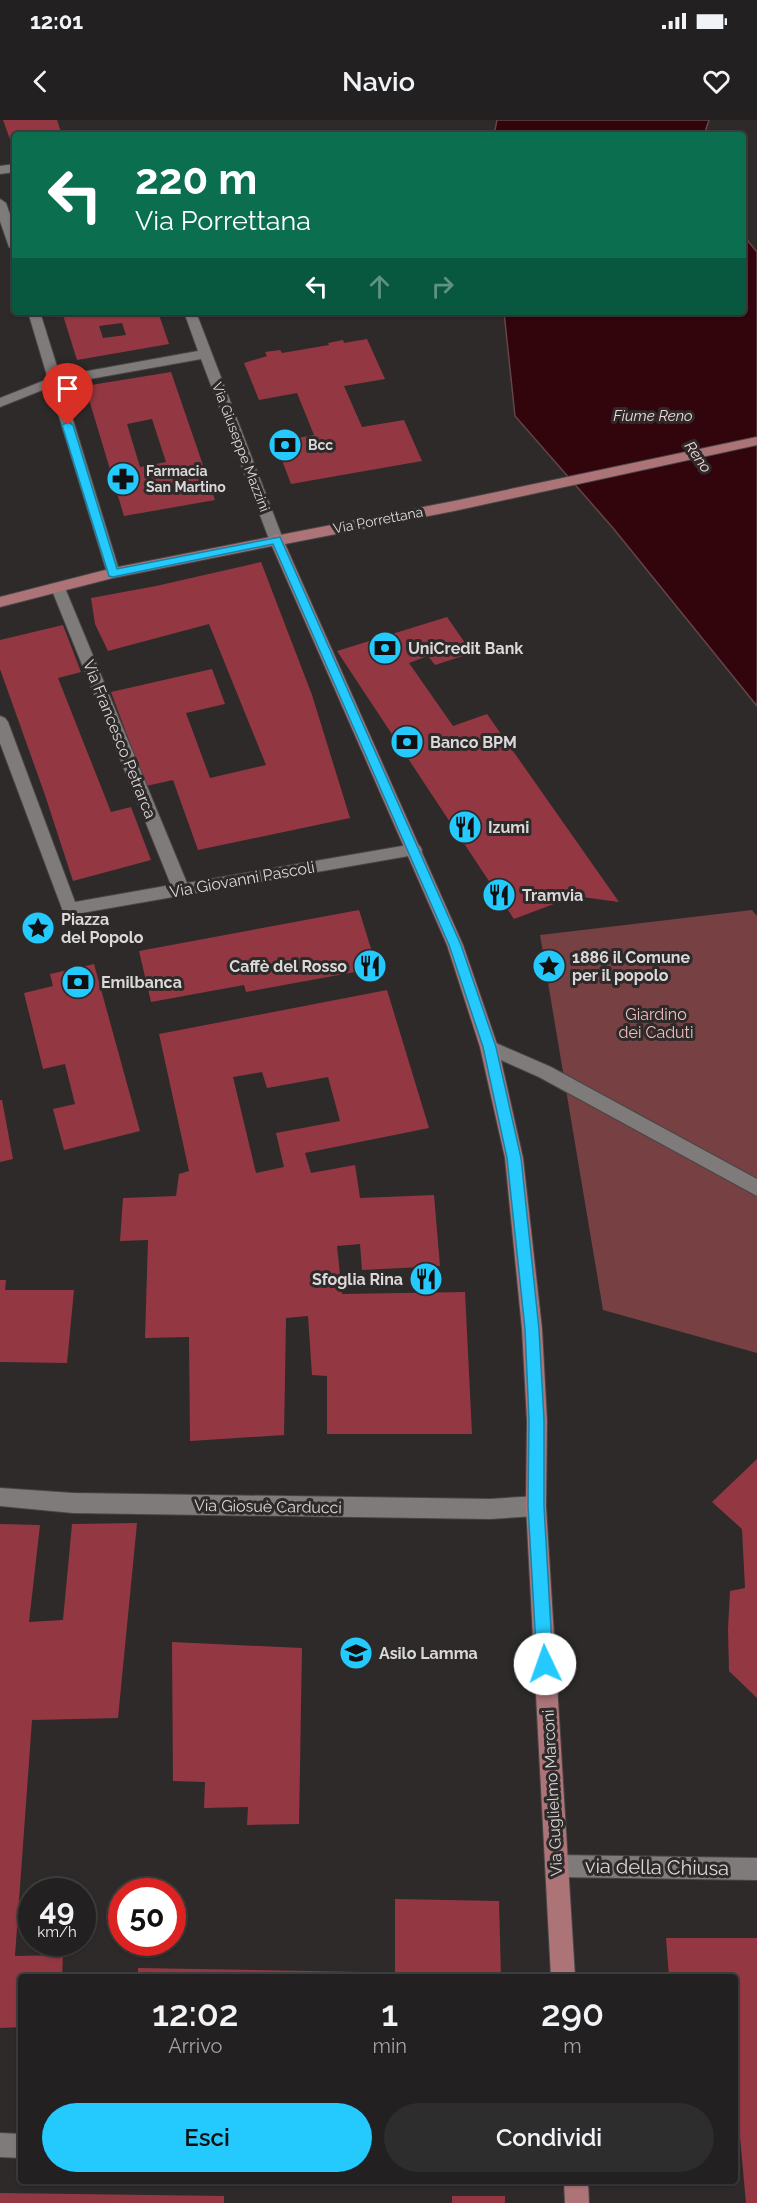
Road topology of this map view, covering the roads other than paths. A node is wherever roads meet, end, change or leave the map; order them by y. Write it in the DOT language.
graph roads {
  1 [pos="0,203"];
  2 [pos="12,238"];
  3 [pos="35,315"];
  4 [pos="191,315"];
  5 [pos="206,354"];
  6 [pos="54,381"];
  7 [pos="0,403"];
  8 [pos="757,441"];
  9 [pos="276,539"];
  10 [pos="113,573"];
  11 [pos="58,588"];
  12 [pos="0,602"];
  13 [pos="0,722"];
  14 [pos="414,850"];
  15 [pos="182,889"];
  16 [pos="489,1047"];
  17 [pos="757,1188"];
  18 [pos="0,1497"];
  19 [pos="536,1506"];
  20 [pos="556,1866"];
  21 [pos="757,1869"];
  22 [pos="563,1974"];
  23 [pos="0,2145"];
  24 [pos="18,2146"];
  25 [pos="576,2184"];
  26 [pos="577,2203"];
  1 -- 2 [label="street"];
  3 -- 6 [label="street"];
  4 -- 5 [label="street, Via Giuseppe Mazzini"];
  5 -- 6 [label="street"];
  5 -- 9 [label="street, Via Giuseppe Mazzini"];
  6 -- 7 [label="street"];
  6 -- 10 [label="street"];
  8 -- 9 [label="main road, Via Porrettana"];
  9 -- 10 [label="main road, Via Porrettana"];
  9 -- 14 [label="main road, Via Guglielmo Marconi"];
  10 -- 11 [label="main road, Via Porrettana"];
  11 -- 12 [label="main road, Via Porrettana"];
  11 -- 15 [label="street, Via Francesco Petrarca"];
  13 -- 15 [label="street, Via Giovanni Pascoli"];
  14 -- 15 [label="street, Via Giovanni Pascoli"];
  14 -- 16 [label="main road, Via Guglielmo Marconi"];
  16 -- 17 [label="street"];
  16 -- 19 [label="main road, Via Guglielmo Marconi"];
  18 -- 19 [label="street, Via Giosuè Carducci"];
  19 -- 20 [label="main road, Via Guglielmo Marconi"];
  20 -- 21 [label="street, via della Chiusa"];
  20 -- 22 [label="main road, Via Guglielmo Marconi"];
  23 -- 24 [label="street"];
  25 -- 26 [label="main road"];
}
